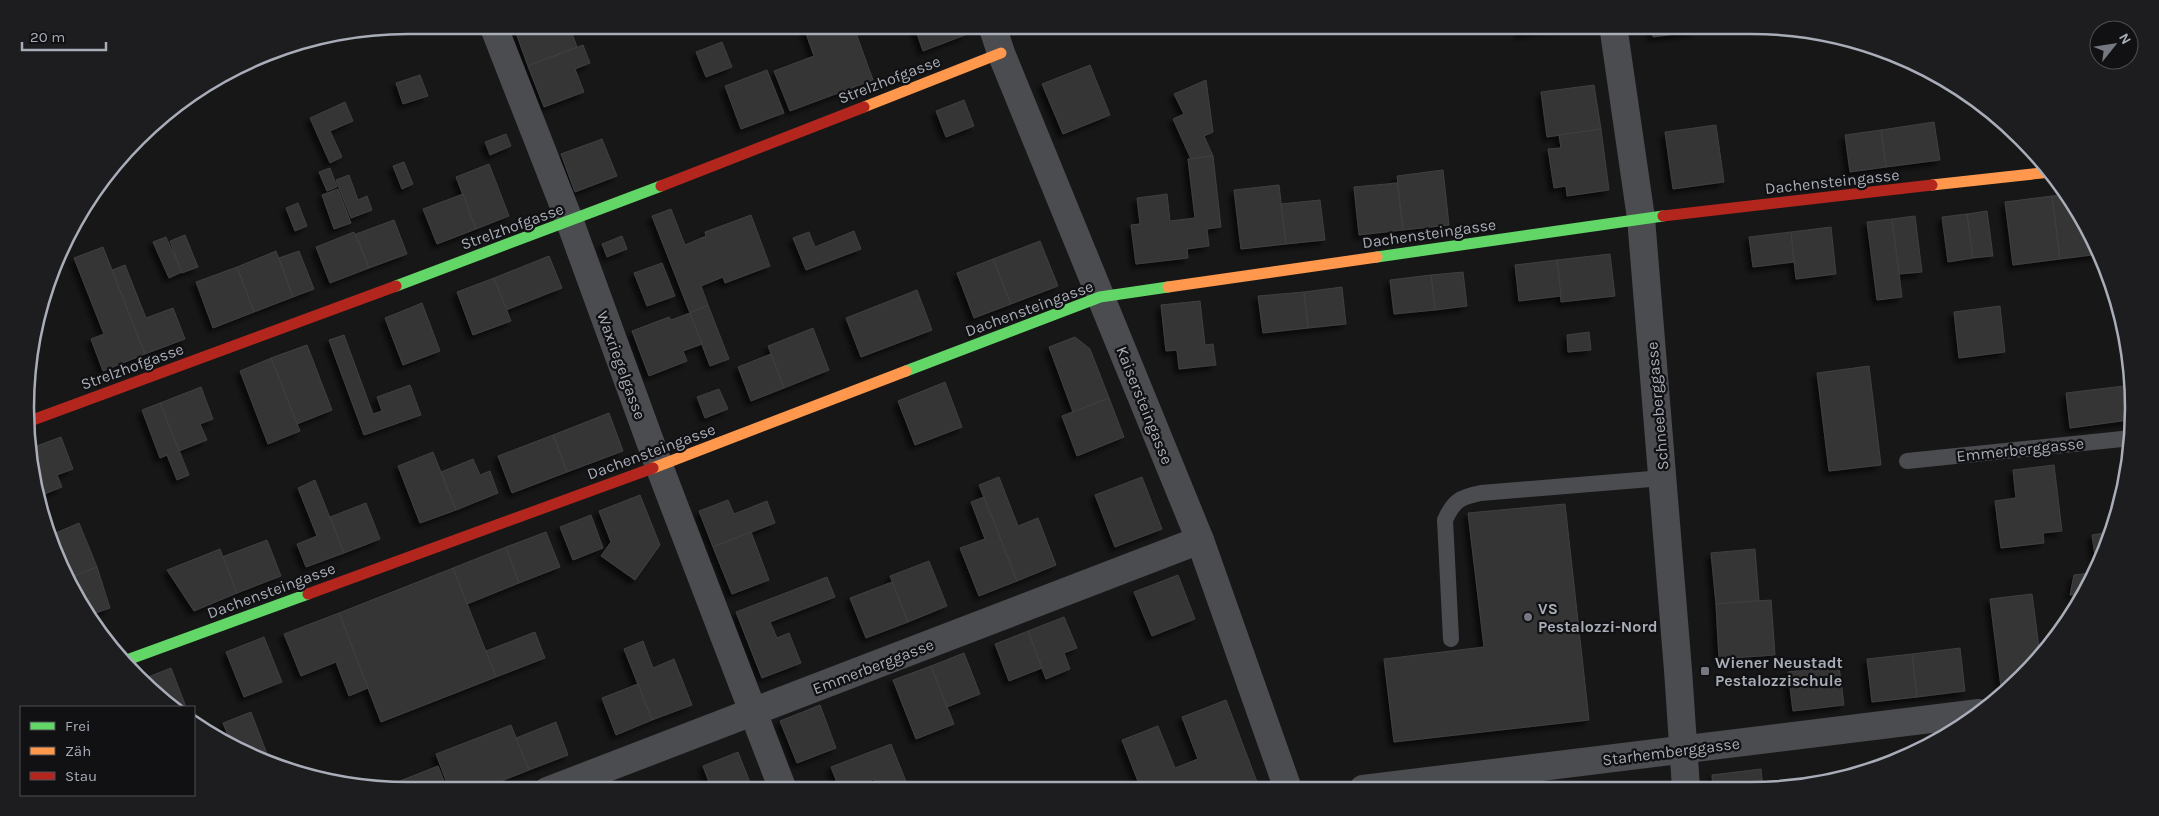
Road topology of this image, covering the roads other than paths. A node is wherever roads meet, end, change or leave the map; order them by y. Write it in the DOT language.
graph roads {
  1 [pos="497,34"];
  2 [pos="995,34"];
  3 [pos="1614,34"];
  4 [pos="1002,53"];
  5 [pos="2042,173"];
  6 [pos="1641,218"];
  7 [pos="570,222"];
  8 [pos="1100,297"];
  9 [pos="34,419"];
  10 [pos="2123,439"];
  11 [pos="1907,461"];
  12 [pos="659,466"];
  13 [pos="1663,478"];
  14 [pos="1200,540"];
  15 [pos="1451,639"];
  16 [pos="130,659"];
  17 [pos="754,711"];
  18 [pos="1967,714"];
  19 [pos="1682,750"];
  20 [pos="569,782"];
  21 [pos="780,782"];
  22 [pos="1286,782"];
  23 [pos="1420,782"];
  24 [pos="1685,782"];
  1 -- 7 [label="street, Waxriegelgasse"];
  2 -- 4 [label="street, Kaisersteingasse"];
  3 -- 6 [label="street, Schneeberggasse"];
  4 -- 7 [label="street, Strelzhofgasse"];
  4 -- 8 [label="street, Kaisersteingasse"];
  5 -- 6 [label="street, Dachensteingasse"];
  6 -- 8 [label="street, Dachensteingasse"];
  6 -- 13 [label="street, Schneeberggasse"];
  7 -- 9 [label="street, Strelzhofgasse"];
  7 -- 12 [label="street, Waxriegelgasse"];
  8 -- 12 [label="street, Dachensteingasse"];
  8 -- 14 [label="street, Kaisersteingasse"];
  10 -- 11 [label="lane, Emmerberggasse"];
  12 -- 16 [label="street, Dachensteingasse"];
  12 -- 17 [label="street, Waxriegelgasse"];
  13 -- 15 [label="lane"];
  13 -- 19 [label="street, Schneeberggasse"];
  14 -- 17 [label="street, Emmerberggasse"];
  14 -- 22 [label="street, Kaisersteingasse"];
  17 -- 20 [label="street, Emmerberggasse"];
  17 -- 21 [label="street, Waxriegelgasse"];
  18 -- 19 [label="street, Starhemberggasse"];
  19 -- 23 [label="street, Starhemberggasse"];
  19 -- 24 [label="street, Schneeberggasse"];
}
